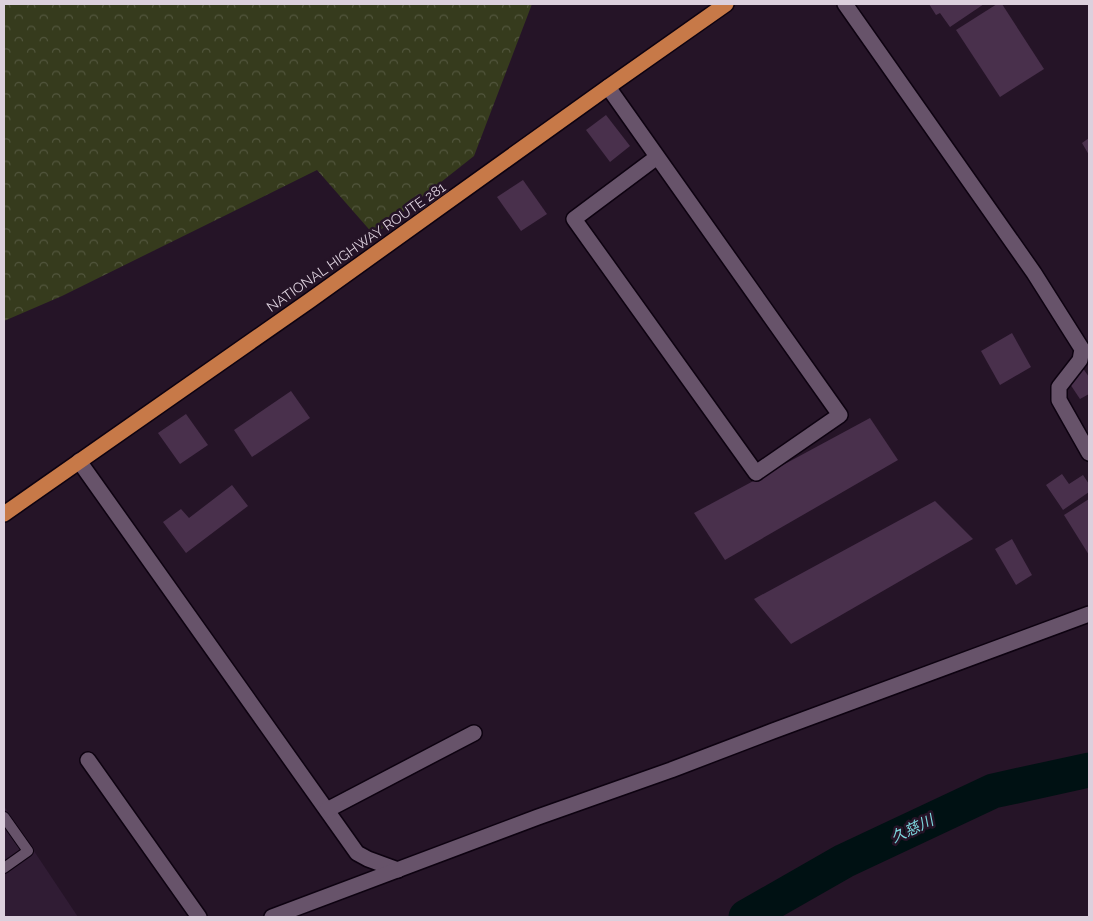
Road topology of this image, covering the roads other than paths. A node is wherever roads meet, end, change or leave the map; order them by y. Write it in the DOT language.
graph roads {
  1 [pos="726,4"];
  2 [pos="845,4"];
  3 [pos="608,87"];
  4 [pos="658,157"];
  5 [pos="1089,453"];
  6 [pos="79,461"];
  7 [pos="4,514"];
  8 [pos="1089,614"];
  9 [pos="474,732"];
  10 [pos="88,760"];
  11 [pos="327,810"];
  12 [pos="4,817"];
  13 [pos="4,868"];
  14 [pos="398,870"];
  15 [pos="199,917"];
  16 [pos="272,917"];
  1 -- 3 [label="highway, NATIONAL HIGHWAY ROUTE 281"];
  2 -- 5 [label="street"];
  3 -- 4 [label="street"];
  3 -- 6 [label="highway, NATIONAL HIGHWAY ROUTE 281"];
  4 -- 4 [label="street"];
  6 -- 7 [label="highway, NATIONAL HIGHWAY ROUTE 281"];
  6 -- 11 [label="street"];
  8 -- 14 [label="street"];
  9 -- 11 [label="street"];
  10 -- 15 [label="street"];
  11 -- 14 [label="street"];
  12 -- 13 [label="lane"];
  14 -- 16 [label="street"];
}
